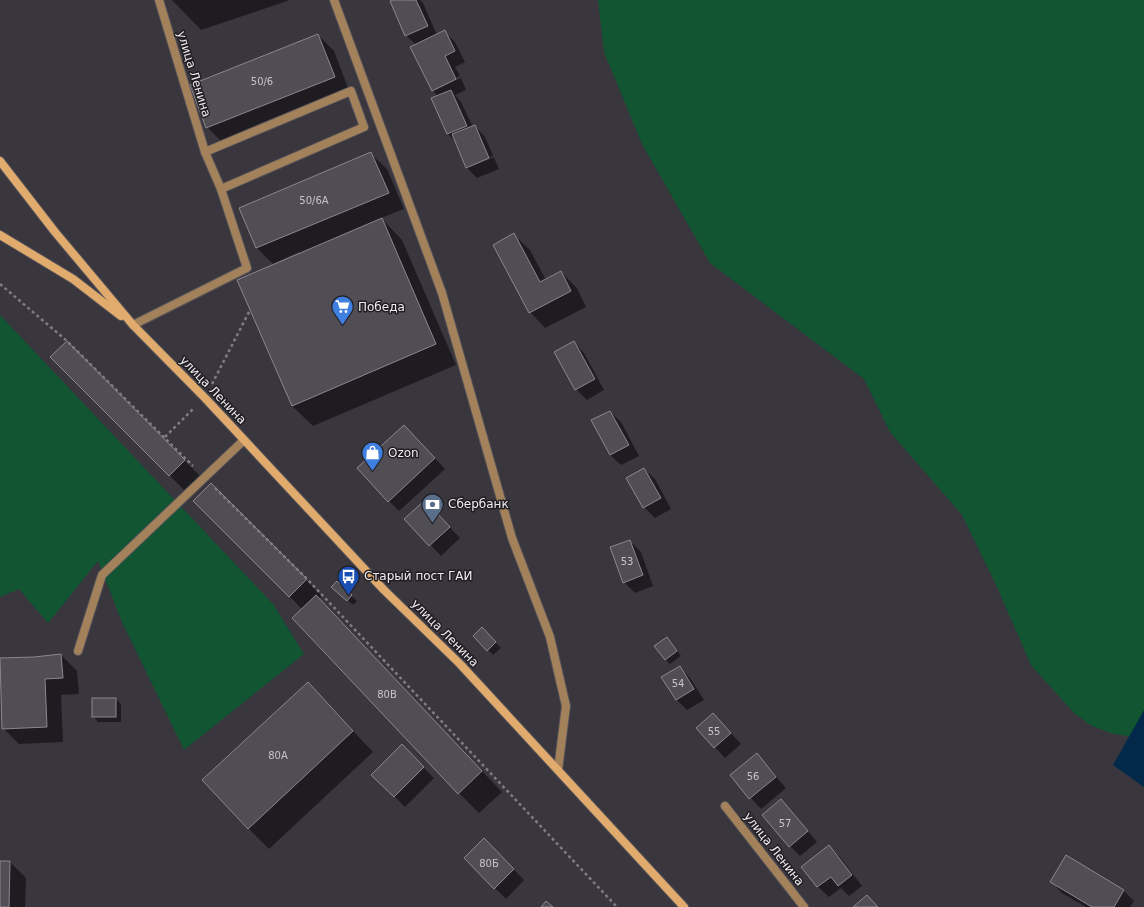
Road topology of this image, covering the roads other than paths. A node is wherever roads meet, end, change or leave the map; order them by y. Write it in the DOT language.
graph roads {
  1 [pos="159,0"];
  2 [pos="334,0"];
  3 [pos="205,152"];
  4 [pos="0,161"];
  5 [pos="221,189"];
  6 [pos="0,235"];
  7 [pos="12,242"];
  8 [pos="0,243"];
  9 [pos="133,325"];
  10 [pos="244,440"];
  11 [pos="78,651"];
  12 [pos="558,770"];
  13 [pos="725,806"];
  14 [pos="684,907"];
  15 [pos="804,907"];
  1 -- 3 [label="street, улица Ленина"];
  2 -- 12 [label="street"];
  3 -- 5 [label="street, улица Ленина"];
  3 -- 5 [label="street"];
  4 -- 9 [label="main road"];
  5 -- 9 [label="street, улица Ленина"];
  6 -- 7 [label="main road"];
  7 -- 8 [label="main road"];
  7 -- 9 [label="main road"];
  9 -- 10 [label="main road, улица Ленина"];
  10 -- 11 [label="street"];
  10 -- 12 [label="main road, улица Ленина"];
  12 -- 14 [label="main road, улица Ленина"];
  13 -- 15 [label="street, улица Ленина"];
}
